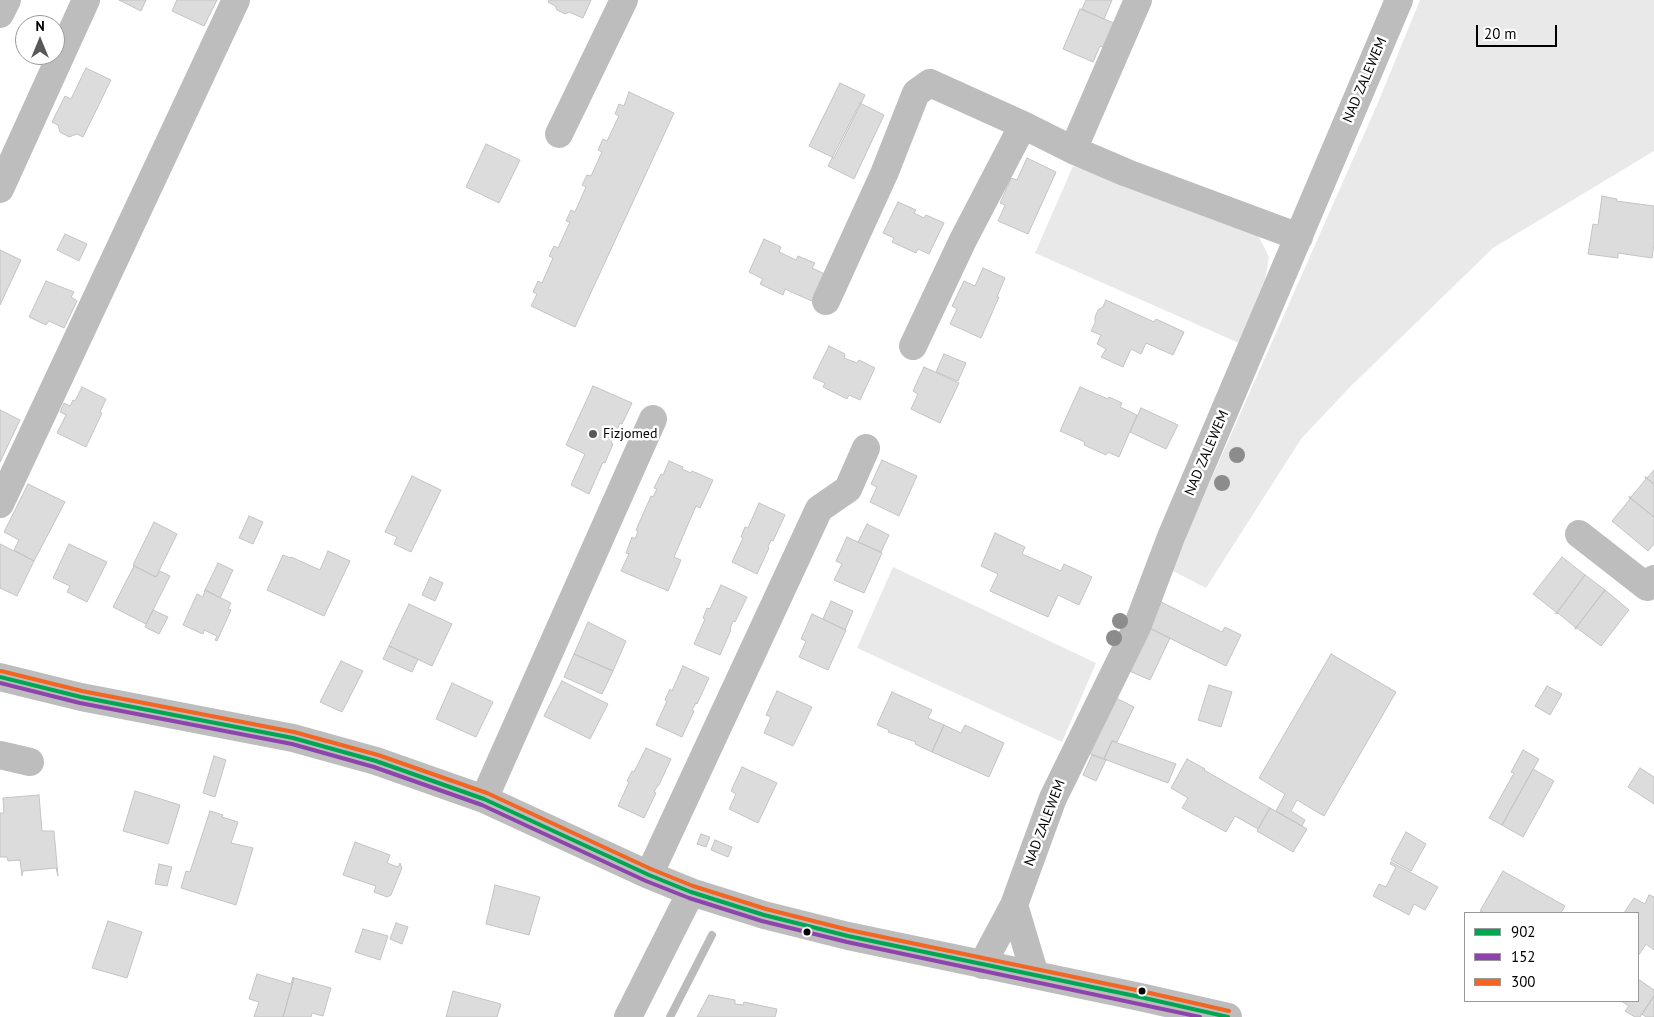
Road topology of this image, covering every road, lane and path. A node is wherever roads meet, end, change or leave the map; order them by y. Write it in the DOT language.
graph roads {
  1 [pos="7,0"];
  2 [pos="86,0"];
  3 [pos="236,0"];
  4 [pos="624,0"];
  5 [pos="1138,0"];
  6 [pos="1399,0"];
  7 [pos="0,14"];
  8 [pos="1023,125"];
  9 [pos="559,134"];
  10 [pos="1073,150"];
  11 [pos="0,188"];
  12 [pos="1299,237"];
  13 [pos="826,301"];
  14 [pos="913,346"];
  15 [pos="653,419"];
  16 [pos="866,448"];
  17 [pos="0,504"];
  18 [pos="1578,534"];
  19 [pos="1654,579"];
  20 [pos="0,677"];
  21 [pos="0,755"];
  22 [pos="30,762"];
  23 [pos="484,800"];
  24 [pos="649,875"];
  25 [pos="691,892"];
  26 [pos="1014,905"];
  27 [pos="982,965"];
  28 [pos="1035,975"];
  29 [pos="628,1017"];
  30 [pos="1228,1017"];
  1 -- 7 [label="street"];
  2 -- 11 [label="street"];
  3 -- 17 [label="street"];
  4 -- 9 [label="street"];
  5 -- 10 [label="street"];
  6 -- 12 [label="street, NAD ZALEWEM"];
  8 -- 10 [label="street"];
  8 -- 13 [label="street"];
  8 -- 14 [label="street"];
  10 -- 12 [label="street"];
  12 -- 26 [label="street, NAD ZALEWEM"];
  15 -- 23 [label="street"];
  16 -- 24 [label="street"];
  18 -- 19 [label="street"];
  20 -- 23 [label="street"];
  21 -- 22 [label="street"];
  23 -- 24 [label="street"];
  24 -- 25 [label="street"];
  25 -- 27 [label="street"];
  25 -- 29 [label="street"];
  26 -- 27 [label="street, NAD ZALEWEM"];
  26 -- 28 [label="street"];
  27 -- 28 [label="street"];
  28 -- 30 [label="street"];
}
